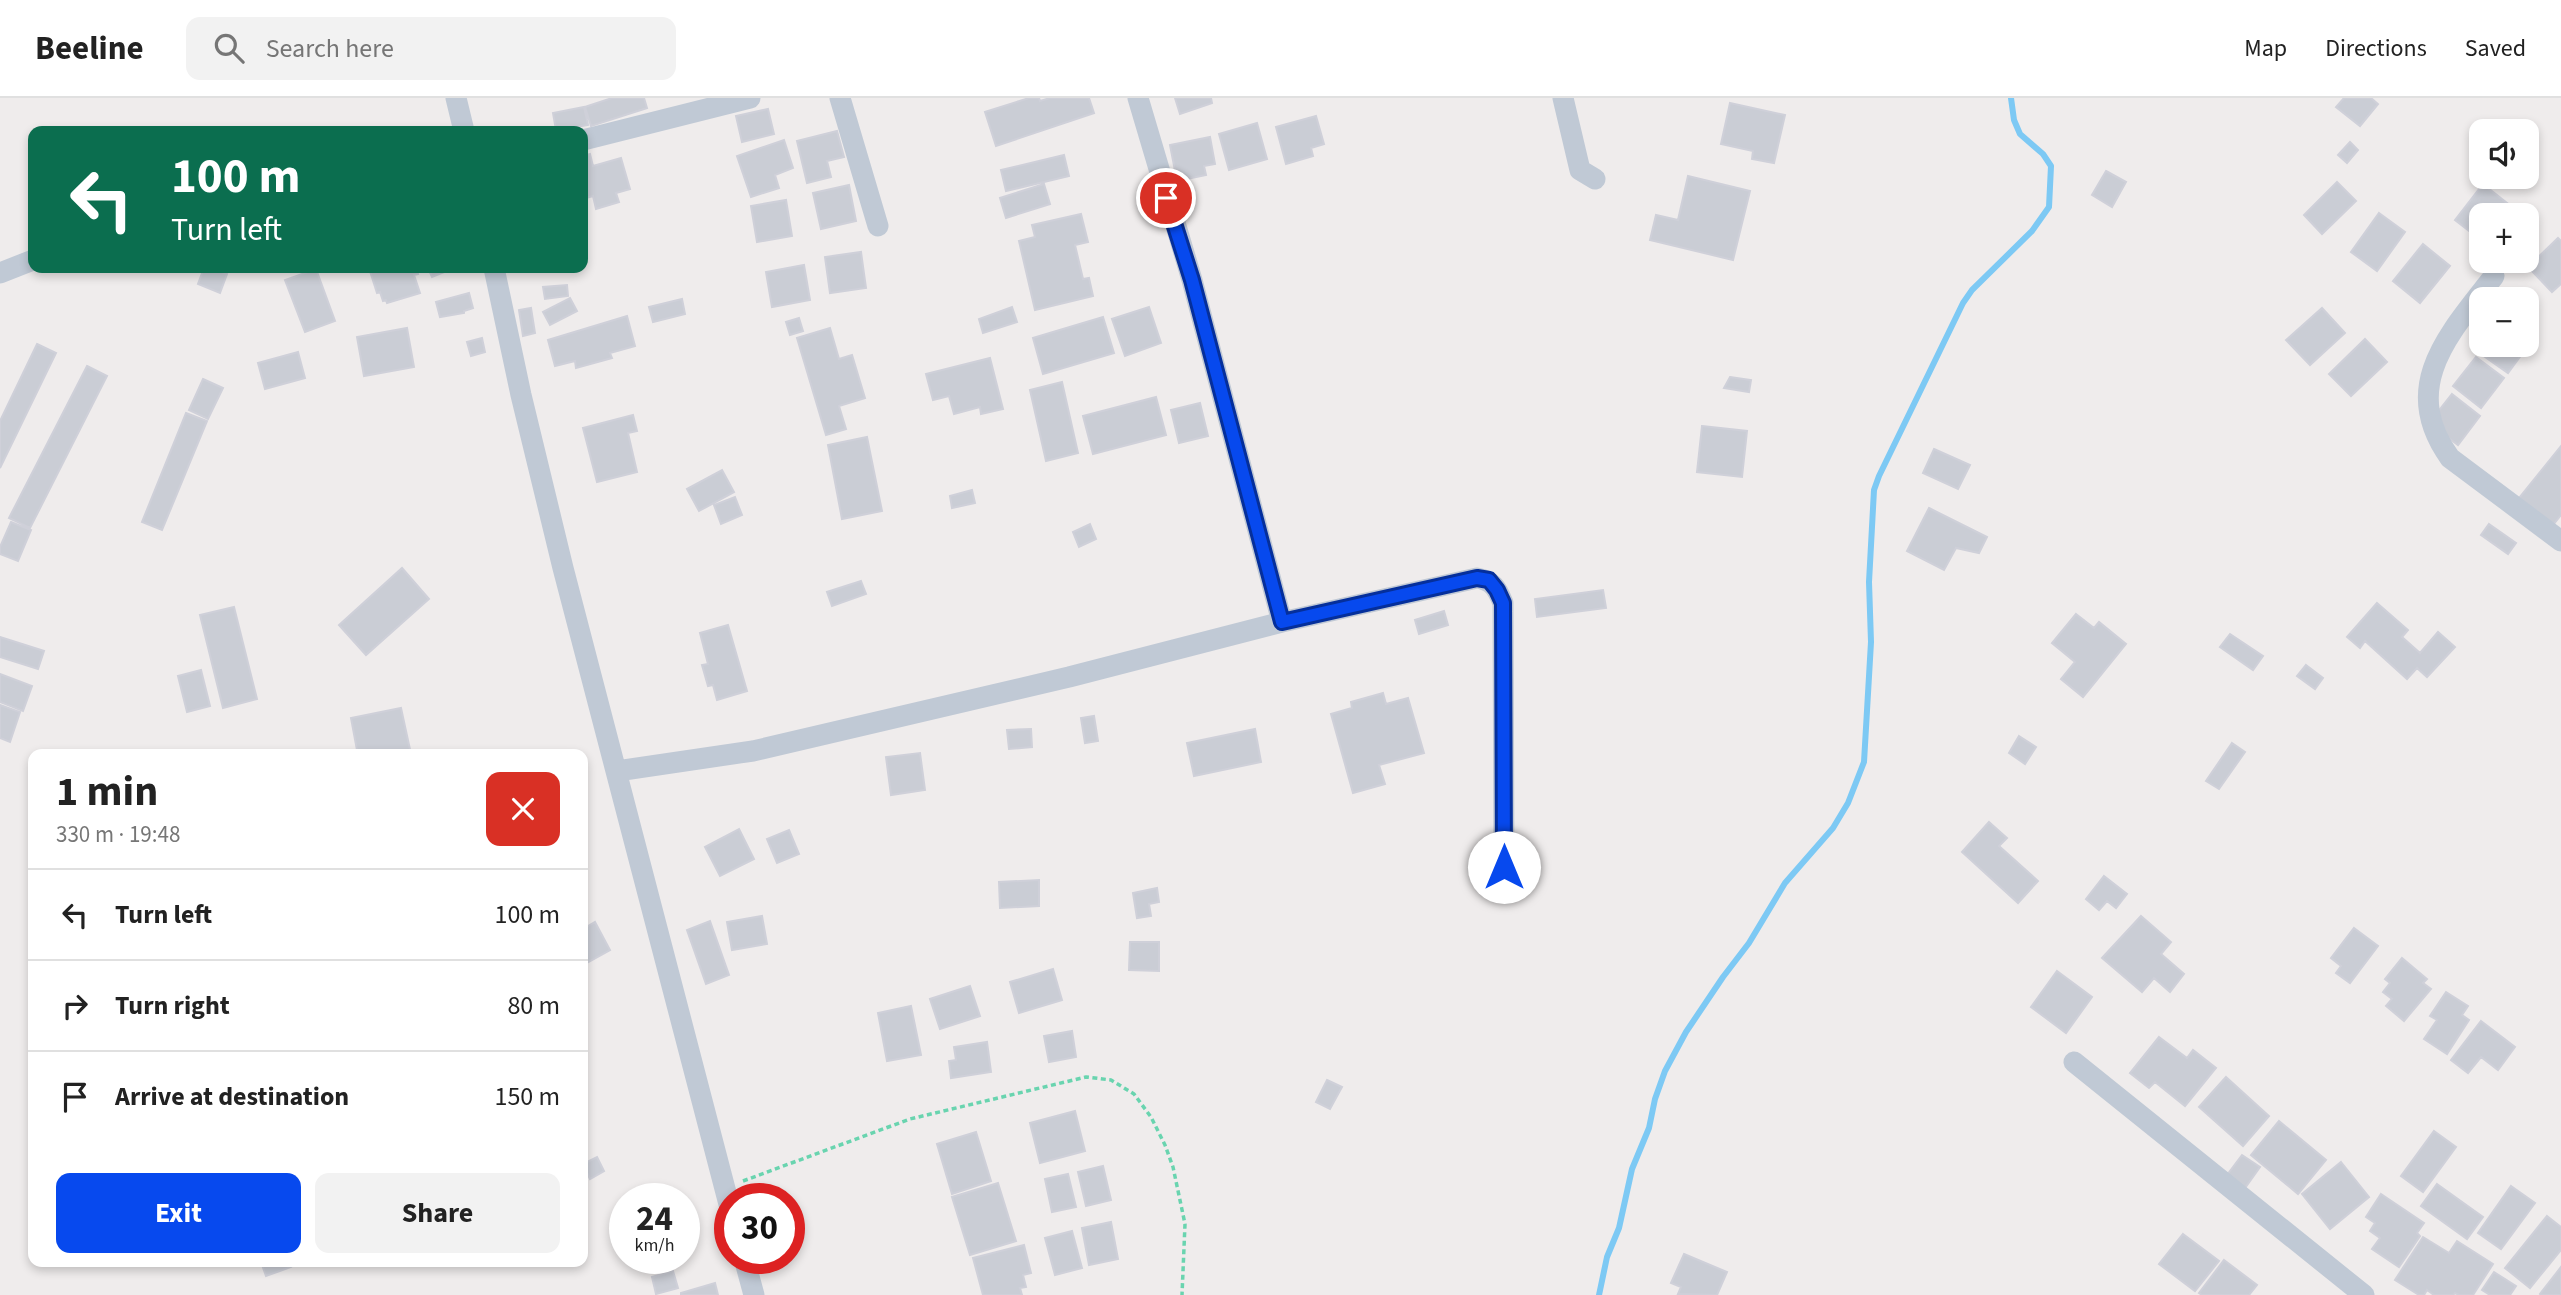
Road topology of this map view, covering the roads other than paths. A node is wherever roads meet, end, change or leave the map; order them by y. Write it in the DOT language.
graph roads {
  1 [pos="456,98"];
  2 [pos="750,98"];
  3 [pos="840,98"];
  4 [pos="1138,98"];
  5 [pos="1563,98"];
  6 [pos="463,126"];
  7 [pos="588,139"];
  8 [pos="1595,179"];
  9 [pos="878,226"];
  10 [pos="28,262"];
  11 [pos="0,272"];
  12 [pos="496,273"];
  13 [pos="2494,276"];
  14 [pos="2561,541"];
  15 [pos="1282,622"];
  16 [pos="617,771"];
  17 [pos="1504,867"];
  18 [pos="2074,1062"];
  19 [pos="723,1183"];
  20 [pos="748,1274"];
  21 [pos="754,1295"];
  22 [pos="2364,1295"];
  1 -- 6 [label="street"];
  2 -- 7 [label="street"];
  3 -- 9 [label="street"];
  4 -- 15 [label="street"];
  5 -- 8 [label="street"];
  10 -- 11 [label="street"];
  12 -- 16 [label="street"];
  13 -- 14 [label="street"];
  15 -- 16 [label="street"];
  15 -- 17 [label="street"];
  16 -- 19 [label="street"];
  18 -- 22 [label="street"];
  20 -- 21 [label="street"];
}
